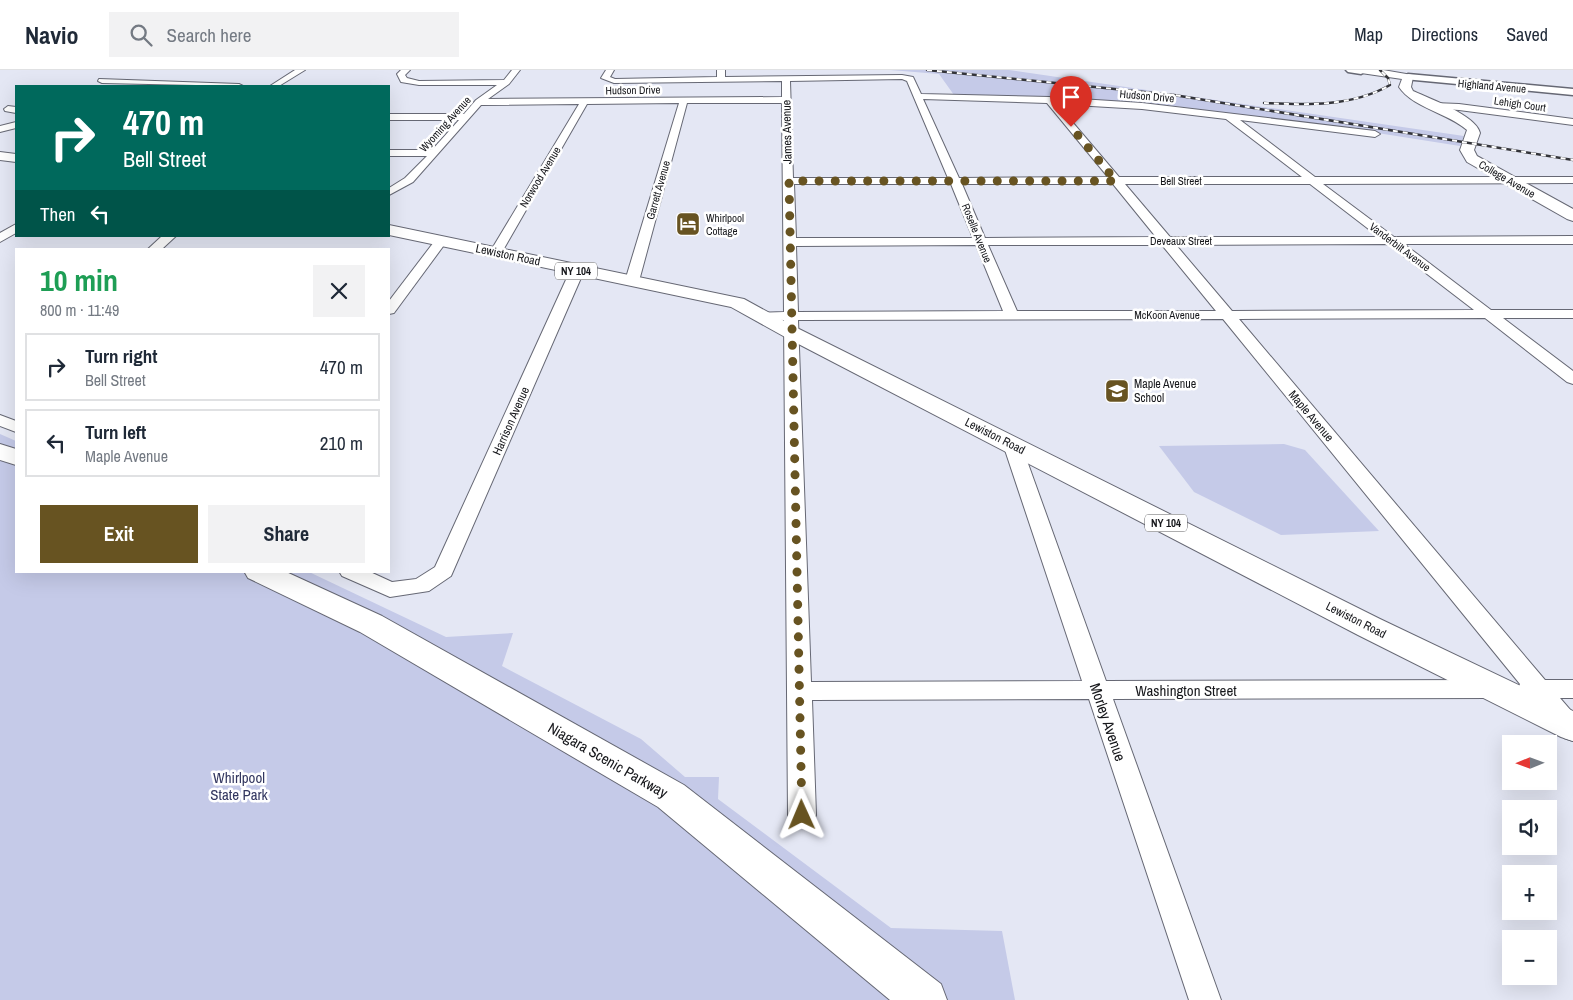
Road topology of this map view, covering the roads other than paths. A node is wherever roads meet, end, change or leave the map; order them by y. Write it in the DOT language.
graph roads {
  1 [pos="301,70"];
  2 [pos="406,70"];
  3 [pos="516,70"];
  4 [pos="610,70"];
  5 [pos="1358,70"];
  6 [pos="721,74"];
  7 [pos="1408,77"];
  8 [pos="786,79"];
  9 [pos="102,81"];
  10 [pos="506,82"];
  11 [pos="212,85"];
  12 [pos="276,85"];
  13 [pos="1573,92"];
  14 [pos="916,96"];
  15 [pos="684,100"];
  16 [pos="787,100"];
  17 [pos="1049,100"];
  18 [pos="479,102"];
  19 [pos="584,102"];
  20 [pos="1434,106"];
  21 [pos="1227,115"];
  22 [pos="390,117"];
  23 [pos="466,117"];
  24 [pos="1573,122"];
  25 [pos="15,125"];
  26 [pos="0,129"];
  27 [pos="1375,134"];
  28 [pos="390,153"];
  29 [pos="435,153"];
  30 [pos="0,156"];
  31 [pos="15,158"];
  32 [pos="1313,180"];
  33 [pos="1508,180"];
  34 [pos="1573,180"];
  35 [pos="789,181"];
  36 [pos="956,181"];
  37 [pos="1116,181"];
  38 [pos="390,191"];
  39 [pos="1573,216"];
  40 [pos="14,223"];
  41 [pos="390,230"];
  42 [pos="169,237"];
  43 [pos="0,238"];
  44 [pos="1573,240"];
  45 [pos="441,241"];
  46 [pos="980,241"];
  47 [pos="1166,241"];
  48 [pos="1392,241"];
  49 [pos="790,242"];
  50 [pos="155,248"];
  51 [pos="496,252"];
  52 [pos="577,271"];
  53 [pos="632,281"];
  54 [pos="390,309"];
  55 [pos="1488,314"];
  56 [pos="1573,314"];
  57 [pos="1012,315"];
  58 [pos="1227,315"];
  59 [pos="792,324"];
  60 [pos="1573,378"];
  61 [pos="0,420"];
  62 [pos="15,426"];
  63 [pos="1012,444"];
  64 [pos="0,451"];
  65 [pos="15,458"];
  66 [pos="262,573"];
  67 [pos="353,573"];
  68 [pos="1493,689"];
  69 [pos="1538,689"];
  70 [pos="1573,689"];
  71 [pos="1097,690"];
  72 [pos="799,691"];
  73 [pos="1571,727"];
  74 [pos="802,815"];
  75 [pos="925,1000"];
  76 [pos="1205,1000"];
  1 -- 12 [label="street"];
  2 -- 10 [label="street"];
  3 -- 10 [label="street, Wyoming Avenue"];
  4 -- 6 [label="street"];
  5 -- 7 [label="main road, Highland Avenue"];
  6 -- 8 [label="street"];
  7 -- 13 [label="street, Highland Avenue"];
  7 -- 20 [label="main road, College Avenue"];
  8 -- 14 [label="street, Roselle Avenue"];
  8 -- 16 [label="street, James Avenue"];
  9 -- 11 [label="street"];
  10 -- 18 [label="street, Wyoming Avenue"];
  14 -- 17 [label="street, Hudson Drive"];
  14 -- 36 [label="street, Roselle Avenue"];
  15 -- 16 [label="street, Hudson Drive"];
  15 -- 19 [label="street, Hudson Drive"];
  15 -- 53 [label="street, Garrett Avenue"];
  16 -- 35 [label="street, James Avenue"];
  17 -- 21 [label="street, Hudson Drive"];
  17 -- 37 [label="street, Maple Avenue"];
  18 -- 19 [label="street, Hudson Drive"];
  18 -- 23 [label="street, Wyoming Avenue"];
  19 -- 51 [label="street, Norwood Avenue"];
  20 -- 24 [label="street, Lehigh Court"];
  20 -- 33 [label="main road, College Avenue"];
  21 -- 27 [label="street, Hudson Drive"];
  21 -- 32 [label="street, Vanderbilt Avenue"];
  22 -- 23 [label="street"];
  23 -- 29 [label="street, Wyoming Avenue"];
  25 -- 26 [label="street"];
  28 -- 29 [label="street"];
  29 -- 38 [label="street, Wyoming Avenue"];
  30 -- 31 [label="main road"];
  32 -- 33 [label="street, Bell Street"];
  32 -- 37 [label="street, Bell Street"];
  32 -- 48 [label="street, Vanderbilt Avenue"];
  33 -- 34 [label="street, Bell Street"];
  33 -- 39 [label="main road, College Avenue"];
  35 -- 36 [label="street, Bell Street"];
  35 -- 49 [label="street, James Avenue"];
  36 -- 37 [label="street, Bell Street"];
  36 -- 46 [label="street, Roselle Avenue"];
  37 -- 47 [label="street, Maple Avenue"];
  40 -- 43 [label="street"];
  41 -- 45 [label="main road, Lewiston Road / NY 104"];
  42 -- 50 [label="street"];
  44 -- 48 [label="street, Deveaux Street"];
  45 -- 51 [label="main road, Lewiston Road / NY 104"];
  45 -- 54 [label="street"];
  46 -- 47 [label="street, Deveaux Street"];
  46 -- 49 [label="street, Deveaux Street"];
  46 -- 57 [label="street, Roselle Avenue"];
  47 -- 48 [label="street, Deveaux Street"];
  47 -- 58 [label="street, Maple Avenue"];
  48 -- 55 [label="street, Vanderbilt Avenue"];
  49 -- 59 [label="street, James Avenue"];
  51 -- 52 [label="main road, Lewiston Road / NY 104"];
  52 -- 53 [label="main road, Lewiston Road / NY 104"];
  52 -- 67 [label="street, Harrison Avenue"];
  53 -- 59 [label="main road, Lewiston Road / NY 104"];
  55 -- 56 [label="street, McKoon Avenue"];
  55 -- 58 [label="street, McKoon Avenue"];
  55 -- 60 [label="street, Vanderbilt Avenue"];
  57 -- 58 [label="street, McKoon Avenue"];
  57 -- 59 [label="street, McKoon Avenue"];
  58 -- 69 [label="street, Maple Avenue"];
  59 -- 63 [label="main road, Lewiston Road / NY 104"];
  59 -- 72 [label="street, James Avenue"];
  61 -- 62 [label="street"];
  63 -- 68 [label="main road, Lewiston Road / NY 104"];
  63 -- 71 [label="street, Morley Avenue"];
  64 -- 65 [label="main road"];
  66 -- 75 [label="main road, Niagara Scenic Parkway"];
  68 -- 69 [label="street, Washington Street"];
  68 -- 71 [label="street, Washington Street"];
  68 -- 73 [label="main road, Lewiston Road / NY 104"];
  69 -- 70 [label="street, Washington Street"];
  69 -- 73 [label="street, Maple Avenue"];
  71 -- 72 [label="street, Washington Street"];
  71 -- 76 [label="street, Morley Avenue"];
  72 -- 74 [label="street, James Avenue"];
}
